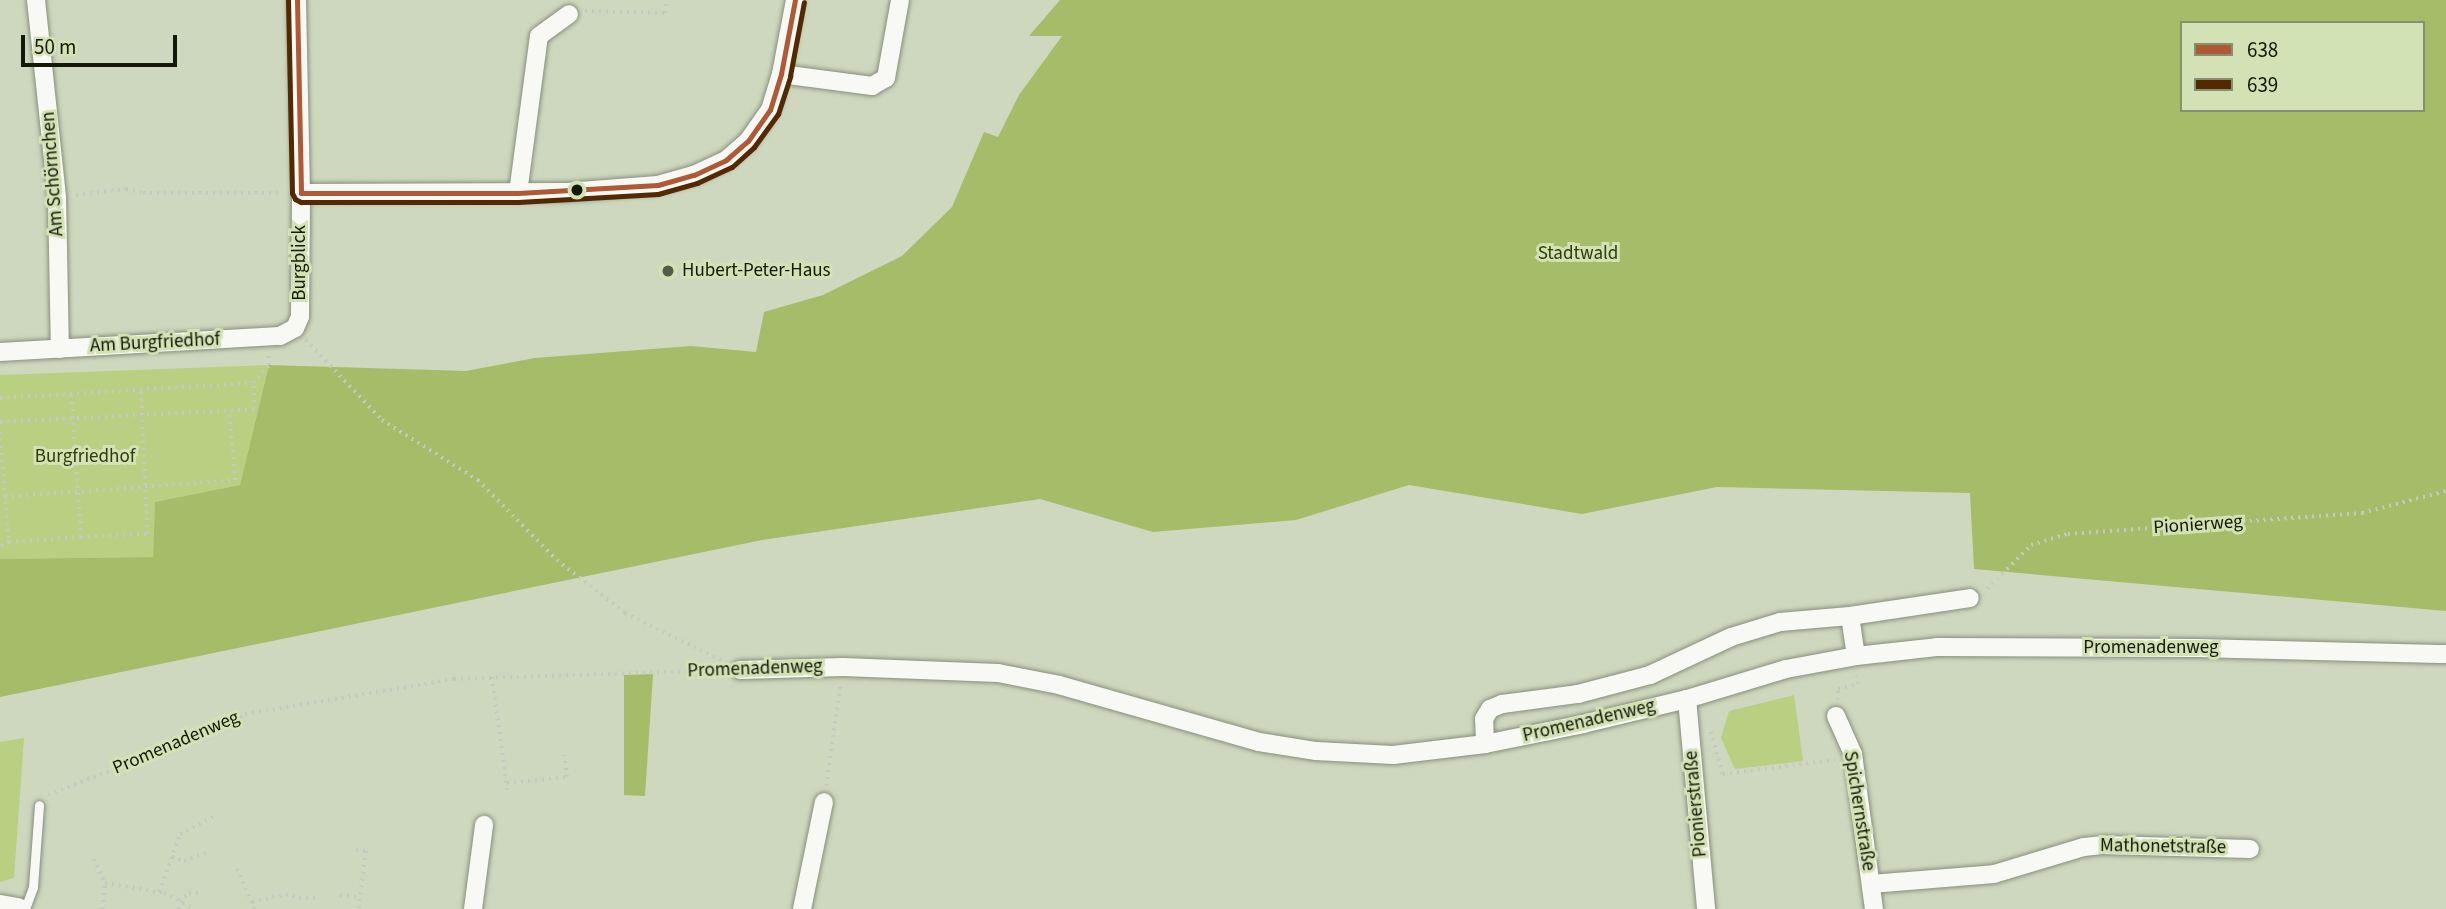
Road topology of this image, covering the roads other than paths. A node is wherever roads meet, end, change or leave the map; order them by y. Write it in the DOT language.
graph roads {
  1 [pos="36,0"];
  2 [pos="297,0"];
  3 [pos="795,0"];
  4 [pos="900,0"];
  5 [pos="578,12"];
  6 [pos="781,75"];
  7 [pos="301,192"];
  8 [pos="518,193"];
  9 [pos="298,323"];
  10 [pos="60,349"];
  11 [pos="0,352"];
  12 [pos="1970,598"];
  13 [pos="1850,616"];
  14 [pos="2446,654"];
  15 [pos="1853,656"];
  16 [pos="740,670"];
  17 [pos="1687,699"];
  18 [pos="1836,716"];
  19 [pos="1485,744"];
  20 [pos="824,802"];
  21 [pos="39,805"];
  22 [pos="484,825"];
  23 [pos="2250,849"];
  24 [pos="1871,884"];
  25 [pos="0,906"];
  26 [pos="18,909"];
  27 [pos="25,909"];
  28 [pos="473,909"];
  29 [pos="802,909"];
  30 [pos="1706,909"];
  31 [pos="1874,909"];
  1 -- 10 [label="street, Am Schörnchen"];
  2 -- 7 [label="street, Burgblick"];
  3 -- 6 [label="street"];
  4 -- 6 [label="street"];
  5 -- 8 [label="street"];
  6 -- 8 [label="street"];
  7 -- 8 [label="street"];
  7 -- 9 [label="street, Burgblick"];
  9 -- 10 [label="street, Am Burgfriedhof"];
  10 -- 11 [label="street, Am Burgfriedhof"];
  12 -- 13 [label="street, Promenadenweg"];
  13 -- 15 [label="street"];
  13 -- 19 [label="street, Promenadenweg"];
  14 -- 15 [label="street, Promenadenweg"];
  15 -- 17 [label="street, Promenadenweg"];
  16 -- 19 [label="street, Promenadenweg"];
  17 -- 19 [label="street, Promenadenweg"];
  17 -- 30 [label="street, Pionierstraße"];
  18 -- 24 [label="street, Spichernstraße"];
  20 -- 29 [label="street"];
  21 -- 27 [label="lane"];
  22 -- 28 [label="street"];
  23 -- 24 [label="street, Mathonetstraße"];
  24 -- 31 [label="street, Spichernstraße"];
  25 -- 26 [label="street"];
}
